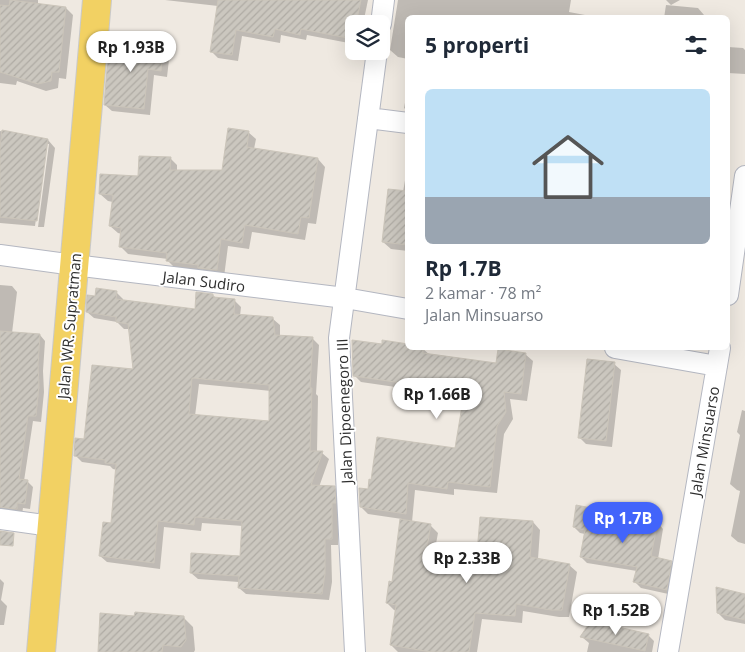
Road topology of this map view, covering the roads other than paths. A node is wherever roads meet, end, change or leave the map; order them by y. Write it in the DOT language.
graph roads {
  1 [pos="97,0"];
  2 [pos="384,0"];
  3 [pos="382,15"];
  4 [pos="376,60"];
  5 [pos="368,118"];
  6 [pos="405,123"];
  7 [pos="745,176"];
  8 [pos="0,255"];
  9 [pos="74,265"];
  10 [pos="730,281"];
  11 [pos="345,298"];
  12 [pos="405,308"];
  13 [pos="638,350"];
  14 [pos="718,357"];
  15 [pos="0,519"];
  16 [pos="51,526"];
  17 [pos="41,652"];
  18 [pos="355,652"];
  19 [pos="668,652"];
  1 -- 9 [label="main road, Jalan WR. Supratman"];
  2 -- 3 [label="street"];
  4 -- 5 [label="street, Jalan Dipoenegoro III"];
  5 -- 6 [label="street"];
  5 -- 11 [label="street, Jalan Dipoenegoro III"];
  7 -- 10 [label="street"];
  8 -- 9 [label="street, Jalan Sudiro"];
  9 -- 11 [label="street, Jalan Sudiro"];
  9 -- 16 [label="main road, Jalan WR. Supratman"];
  11 -- 12 [label="street, Jalan Sudiro"];
  11 -- 18 [label="street, Jalan Dipoenegoro III"];
  13 -- 14 [label="street"];
  14 -- 19 [label="street, Jalan Minsuarso"];
  15 -- 16 [label="street"];
  16 -- 17 [label="main road, Jalan WR. Supratman"];
}
